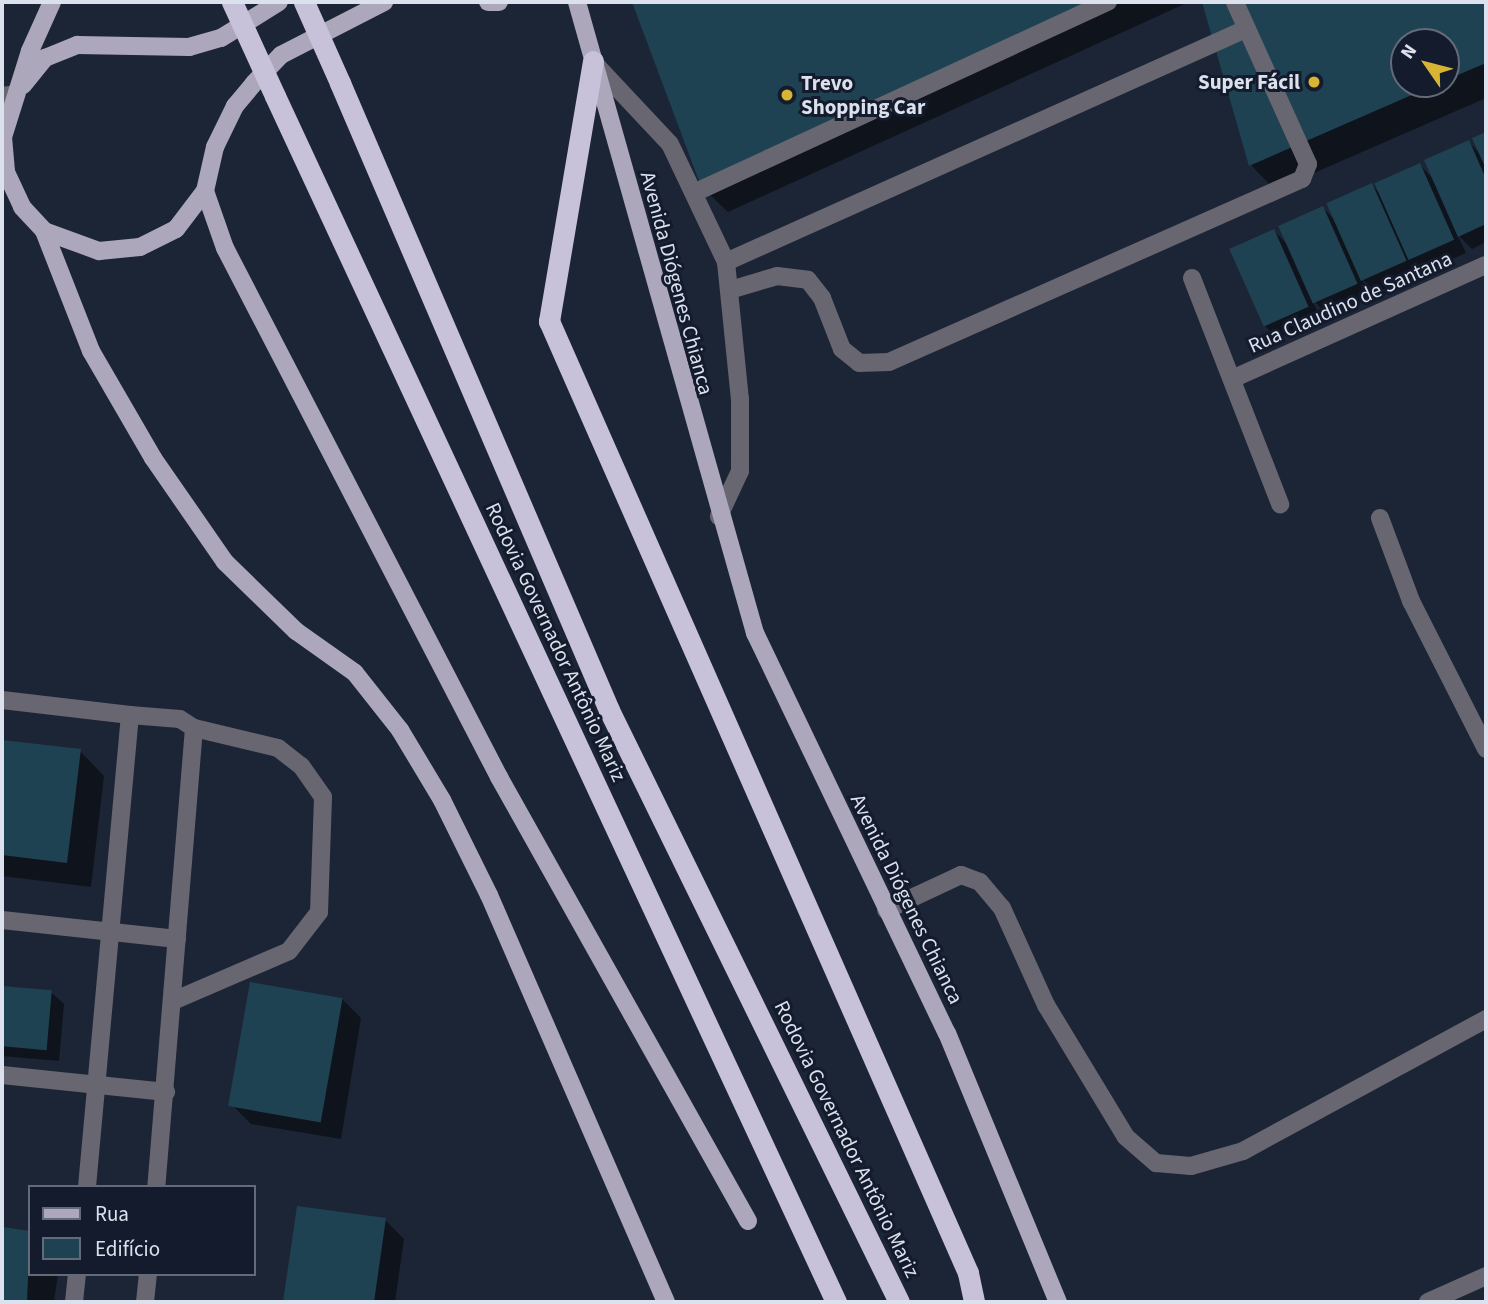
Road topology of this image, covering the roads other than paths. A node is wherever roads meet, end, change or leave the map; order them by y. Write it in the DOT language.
graph roads {
  1 [pos="232,2"];
  2 [pos="279,2"];
  3 [pos="304,2"];
  4 [pos="384,2"];
  5 [pos="488,2"];
  6 [pos="499,2"];
  7 [pos="577,2"];
  8 [pos="1108,2"];
  9 [pos="1234,2"];
  10 [pos="48,5"];
  11 [pos="1246,29"];
  12 [pos="593,61"];
  13 [pos="9,95"];
  14 [pos="205,191"];
  15 [pos="696,192"];
  16 [pos="44,231"];
  17 [pos="726,262"];
  18 [pos="1486,265"];
  19 [pos="1192,278"];
  20 [pos="730,290"];
  21 [pos="1232,379"];
  22 [pos="1280,504"];
  23 [pos="719,516"];
  24 [pos="1380,518"];
  25 [pos="2,700"];
  26 [pos="130,715"];
  27 [pos="194,728"];
  28 [pos="1486,749"];
  29 [pos="886,910"];
  30 [pos="2,920"];
  31 [pos="110,928"];
  32 [pos="177,939"];
  33 [pos="173,1001"];
  34 [pos="1486,1018"];
  35 [pos="2,1075"];
  36 [pos="98,1084"];
  37 [pos="166,1092"];
  38 [pos="86,1185"];
  39 [pos="156,1185"];
  40 [pos="748,1220"];
  41 [pos="77,1276"];
  42 [pos="148,1276"];
  43 [pos="1486,1276"];
  44 [pos="74,1302"];
  45 [pos="145,1302"];
  46 [pos="666,1302"];
  47 [pos="836,1302"];
  48 [pos="899,1302"];
  49 [pos="974,1302"];
  50 [pos="1058,1302"];
  51 [pos="1428,1302"];
  1 -- 47 [label="highway, Rodovia Governador Antônio Mariz, bridge"];
  2 -- 13 [label="main road"];
  3 -- 48 [label="highway, Rodovia Governador Antônio Mariz, bridge"];
  4 -- 14 [label="main road"];
  5 -- 6 [label="main road"];
  7 -- 12 [label="main road, Avenida Diógenes Chianca"];
  8 -- 15 [label="street"];
  9 -- 11 [label="street"];
  10 -- 13 [label="main road"];
  11 -- 17 [label="street"];
  11 -- 20 [label="street"];
  12 -- 15 [label="street, Avenida Diógenes Chianca"];
  12 -- 23 [label="main road, Avenida Diógenes Chianca"];
  12 -- 49 [label="highway"];
  13 -- 16 [label="main road"];
  14 -- 16 [label="main road"];
  14 -- 40 [label="main road"];
  15 -- 17 [label="street, Avenida Diógenes Chianca"];
  16 -- 46 [label="main road"];
  17 -- 20 [label="street, Avenida Diógenes Chianca"];
  18 -- 21 [label="street, Rua Claudino de Santana"];
  19 -- 21 [label="street"];
  20 -- 23 [label="street, Avenida Diógenes Chianca"];
  21 -- 22 [label="street"];
  23 -- 29 [label="main road, Avenida Diógenes Chianca"];
  24 -- 28 [label="street"];
  25 -- 26 [label="street"];
  26 -- 27 [label="street"];
  26 -- 31 [label="street"];
  27 -- 32 [label="street"];
  27 -- 33 [label="street"];
  29 -- 34 [label="street"];
  29 -- 50 [label="main road, Avenida Diógenes Chianca"];
  30 -- 31 [label="street"];
  31 -- 32 [label="street"];
  31 -- 36 [label="street"];
  32 -- 33 [label="street"];
  33 -- 37 [label="street"];
  35 -- 36 [label="street"];
  36 -- 37 [label="street"];
  36 -- 38 [label="street"];
  37 -- 39 [label="street"];
  41 -- 44 [label="street"];
  42 -- 45 [label="street"];
  43 -- 51 [label="street"];
}
